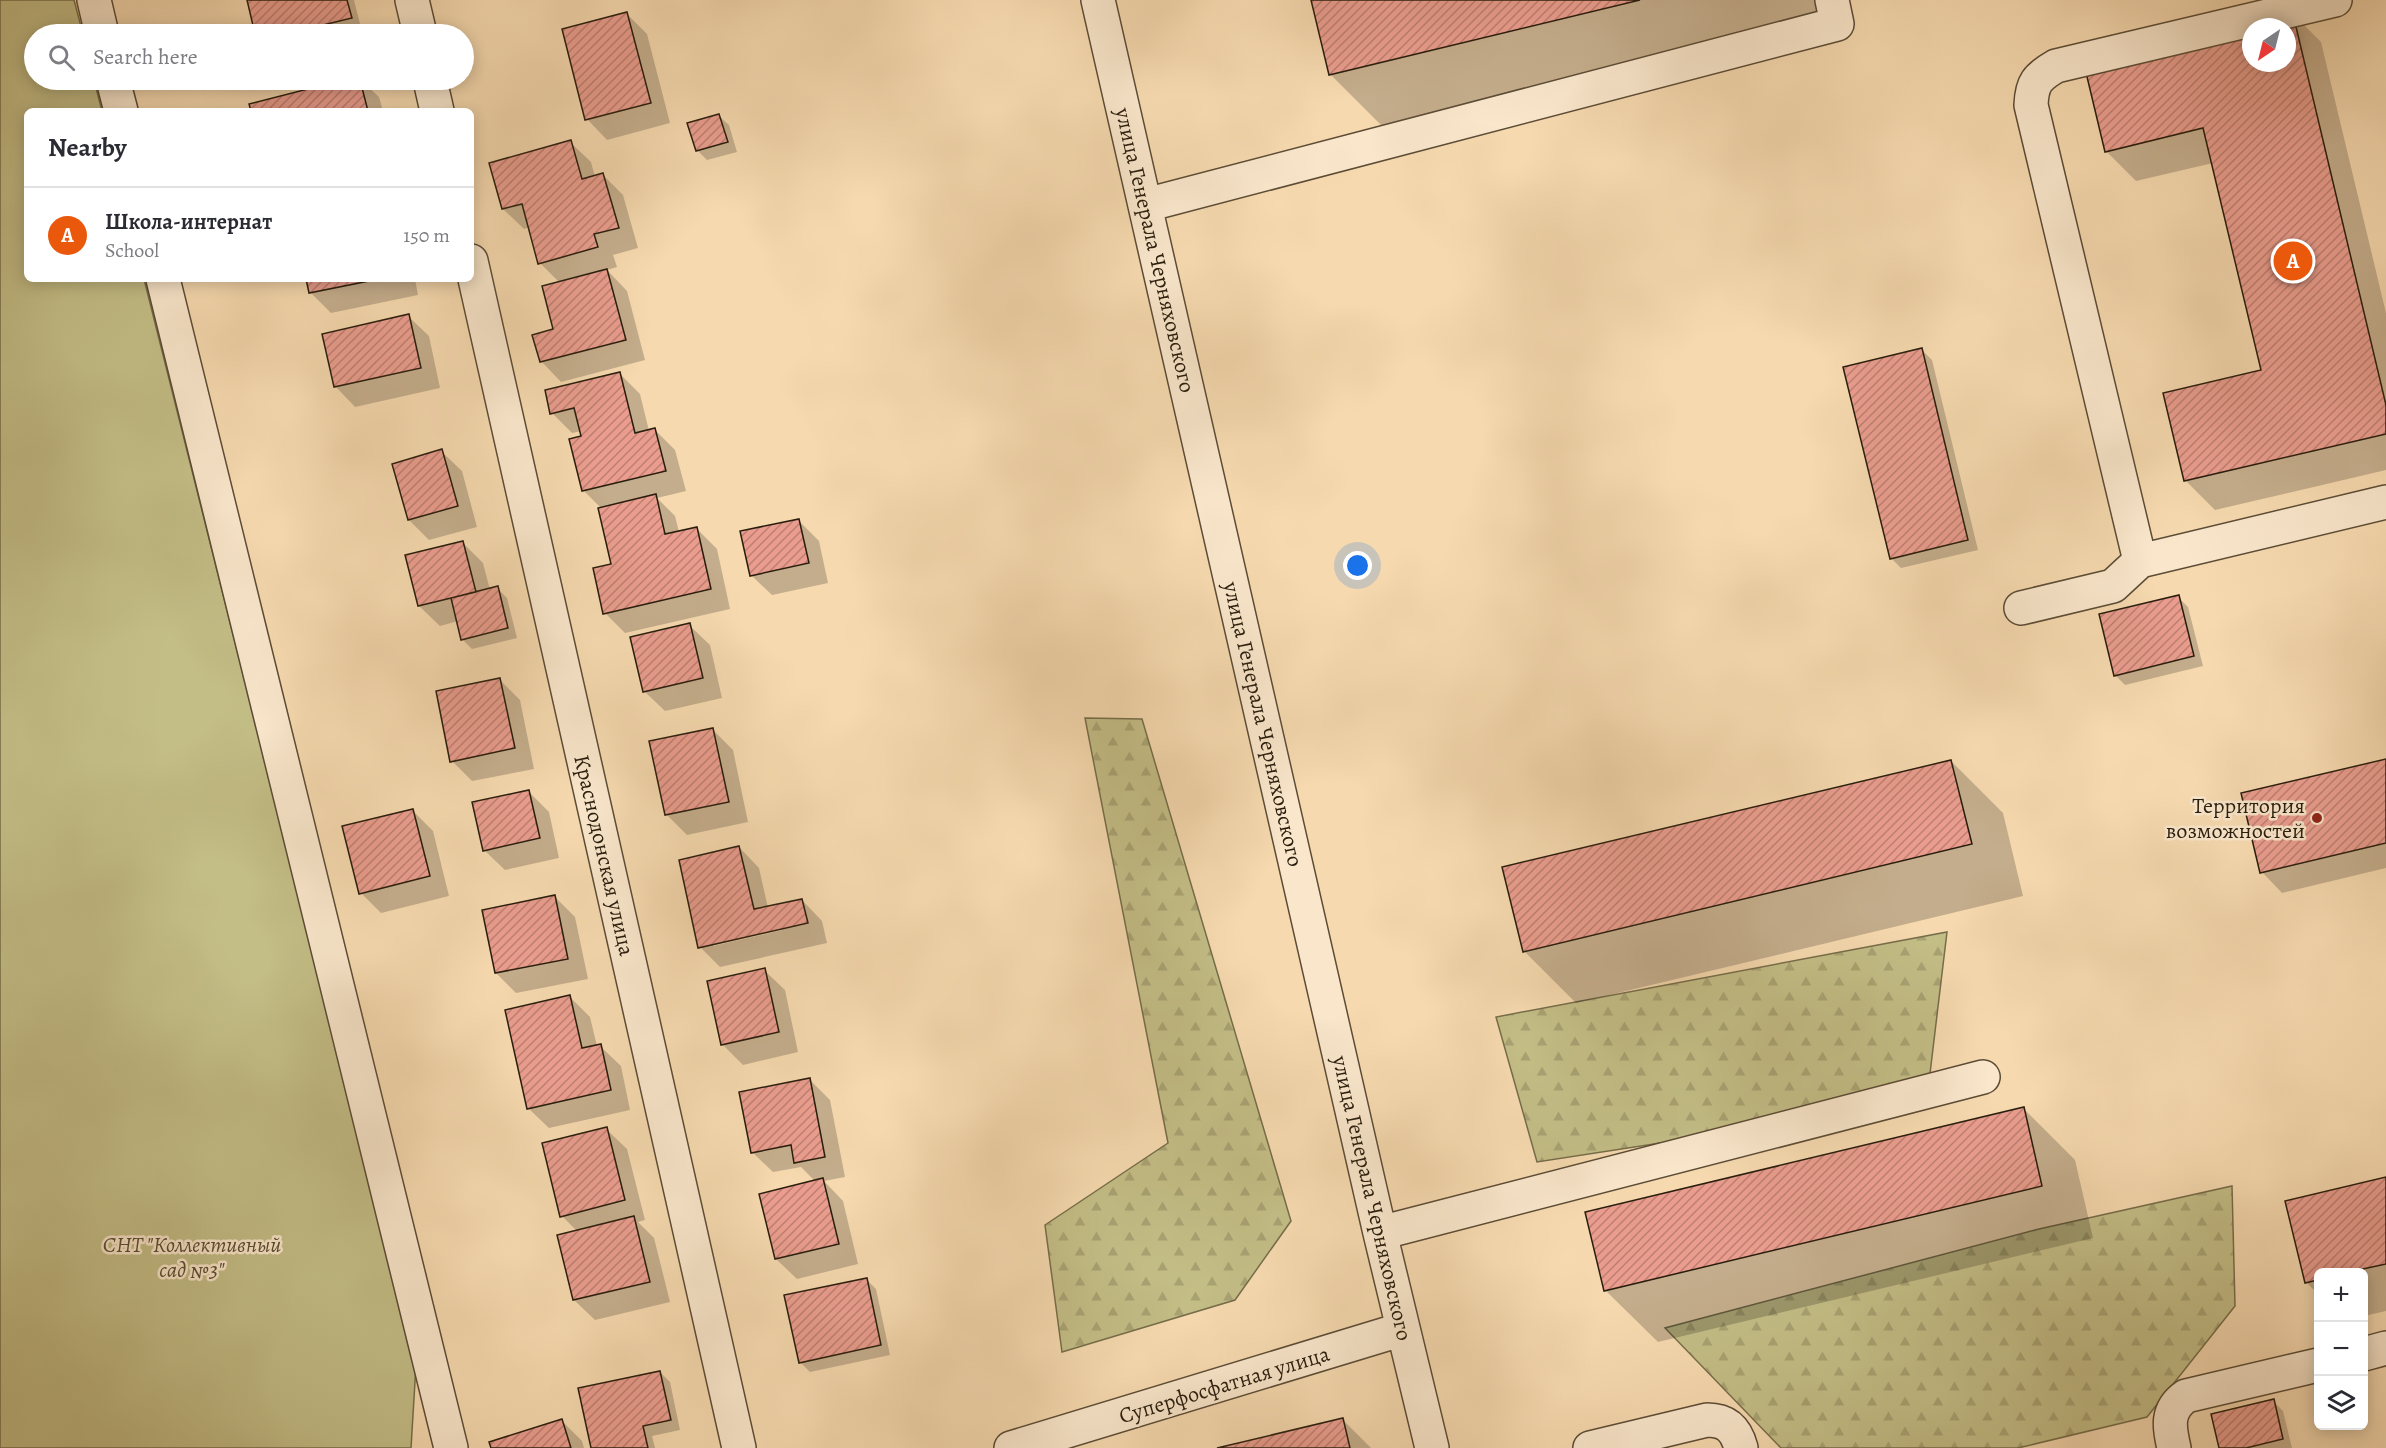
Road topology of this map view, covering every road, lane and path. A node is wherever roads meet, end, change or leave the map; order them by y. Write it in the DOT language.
graph roads {
  1 [pos="94,0"];
  2 [pos="412,0"];
  3 [pos="1098,0"];
  4 [pos="1832,0"];
  5 [pos="2335,0"];
  6 [pos="100,24"];
  7 [pos="418,24"];
  8 [pos="116,90"];
  9 [pos="432,90"];
  10 [pos="120,108"];
  11 [pos="436,108"];
  12 [pos="1146,205"];
  13 [pos="474,274"];
  14 [pos="164,282"];
  15 [pos="2386,502"];
  16 [pos="2140,561"];
  17 [pos="2021,608"];
  18 [pos="1983,1077"];
  19 [pos="1380,1233"];
  20 [pos="1403,1329"];
  21 [pos="2386,1348"];
  22 [pos="2368,1353"];
  23 [pos="2314,1366"];
  24 [pos="451,1448"];
  25 [pos="739,1448"];
  26 [pos="1011,1448"];
  27 [pos="1432,1448"];
  28 [pos="1590,1448"];
  29 [pos="1741,1448"];
  30 [pos="2174,1448"];
  1 -- 6 [label="street"];
  2 -- 7 [label="street"];
  3 -- 12 [label="street, улица Генерала Черняховского"];
  4 -- 12 [label="street"];
  5 -- 16 [label="street"];
  8 -- 10 [label="street"];
  9 -- 11 [label="street"];
  12 -- 19 [label="street, улица Генерала Черняховского"];
  13 -- 25 [label="street, Краснодонская улица"];
  14 -- 24 [label="street"];
  15 -- 16 [label="street"];
  16 -- 17 [label="street"];
  18 -- 19 [label="street"];
  19 -- 20 [label="street, улица Генерала Черняховского"];
  20 -- 26 [label="street, Суперфосфатная улица"];
  20 -- 27 [label="street, улица Генерала Черняховского"];
  21 -- 22 [label="street"];
  23 -- 30 [label="street"];
  28 -- 29 [label="street"];
}
